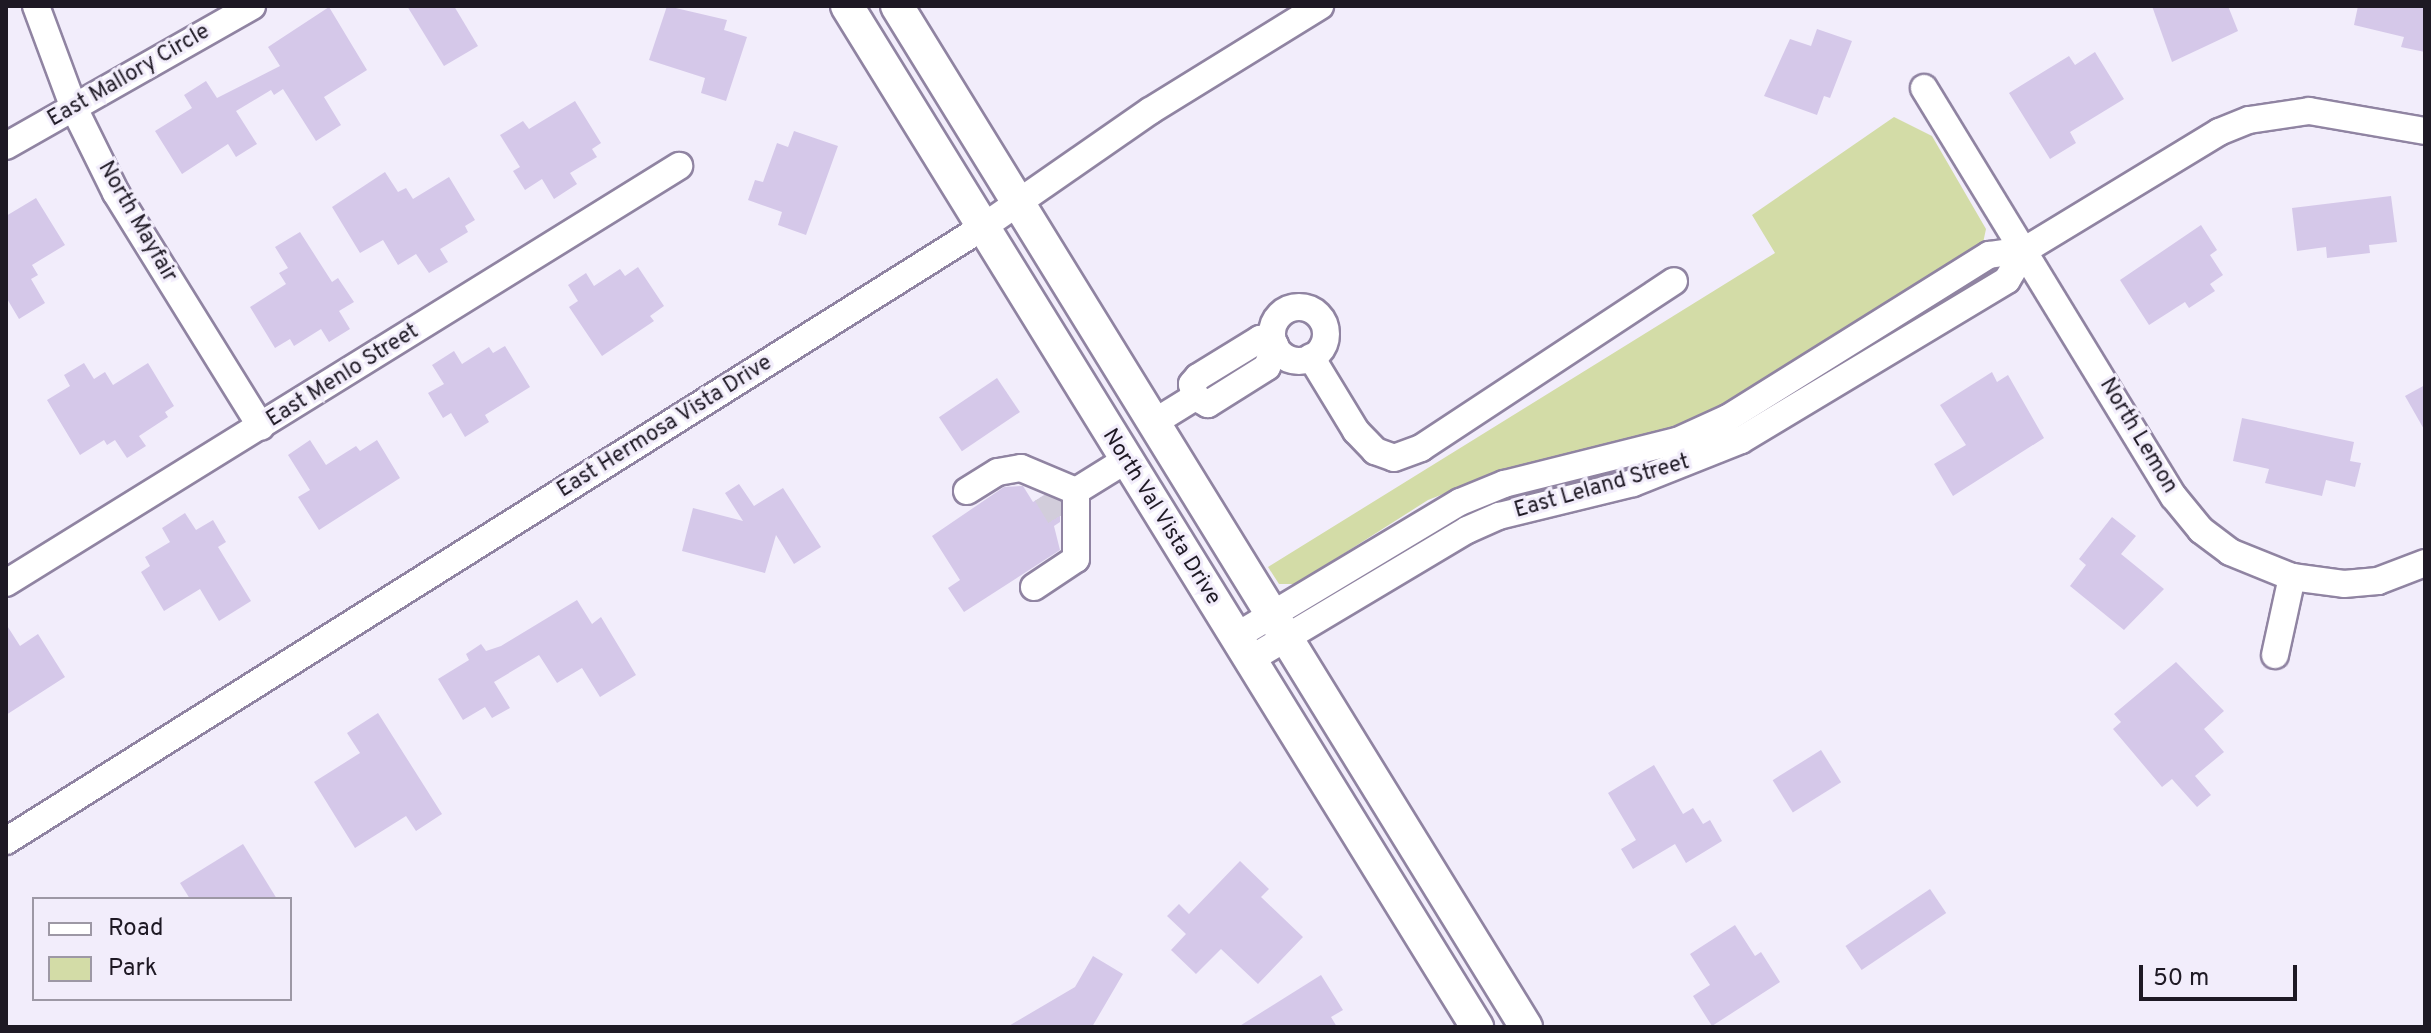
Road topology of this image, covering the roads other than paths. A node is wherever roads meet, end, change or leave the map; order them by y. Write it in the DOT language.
graph roads {
  1 [pos="36,6"];
  2 [pos="252,6"];
  3 [pos="847,6"];
  4 [pos="897,6"];
  5 [pos="1320,6"];
  6 [pos="1924,88"];
  7 [pos="74,108"];
  8 [pos="2425,131"];
  9 [pos="6,146"];
  10 [pos="679,166"];
  11 [pos="1018,205"];
  12 [pos="983,227"];
  13 [pos="2025,250"];
  14 [pos="1674,281"];
  15 [pos="1275,345"];
  16 [pos="1311,357"];
  17 [pos="1153,423"];
  18 [pos="261,427"];
  19 [pos="1126,460"];
  20 [pos="967,491"];
  21 [pos="1076,491"];
  22 [pos="2425,563"];
  23 [pos="2292,577"];
  24 [pos="6,583"];
  25 [pos="1034,587"];
  26 [pos="1278,626"];
  27 [pos="1242,648"];
  28 [pos="2275,655"];
  29 [pos="6,841"];
  30 [pos="1477,1027"];
  31 [pos="1526,1027"];
  1 -- 7 [label="street, North Mayfair"];
  2 -- 7 [label="street, East Mallory Circle"];
  3 -- 12 [label="main road, North Val Vista Drive"];
  4 -- 11 [label="main road, North Val Vista Drive"];
  5 -- 11 [label="street, East Hermosa Vista Drive"];
  6 -- 13 [label="street, North Lemon"];
  7 -- 9 [label="street, East Mallory Circle"];
  7 -- 18 [label="street, North Mayfair"];
  8 -- 13 [label="street, East Leland Street"];
  10 -- 18 [label="street, East Menlo Street"];
  11 -- 12 [label="street, East Hermosa Vista Drive"];
  11 -- 17 [label="main road, North Val Vista Drive"];
  12 -- 19 [label="main road, North Val Vista Drive"];
  12 -- 29 [label="street, East Hermosa Vista Drive"];
  13 -- 23 [label="street, North Lemon"];
  13 -- 26 [label="street, East Leland Street"];
  14 -- 16 [label="street"];
  15 -- 16 [label="street"];
  15 -- 16 [label="street"];
  15 -- 17 [label="street"];
  17 -- 26 [label="main road, North Val Vista Drive"];
  18 -- 24 [label="street, East Menlo Street"];
  19 -- 21 [label="street"];
  19 -- 27 [label="main road, North Val Vista Drive"];
  20 -- 21 [label="street"];
  21 -- 25 [label="street"];
  22 -- 23 [label="street, North Lemon"];
  23 -- 28 [label="street"];
  26 -- 27 [label="street, East Leland Street"];
  26 -- 31 [label="main road, North Val Vista Drive"];
  27 -- 30 [label="main road, North Val Vista Drive"];
}
